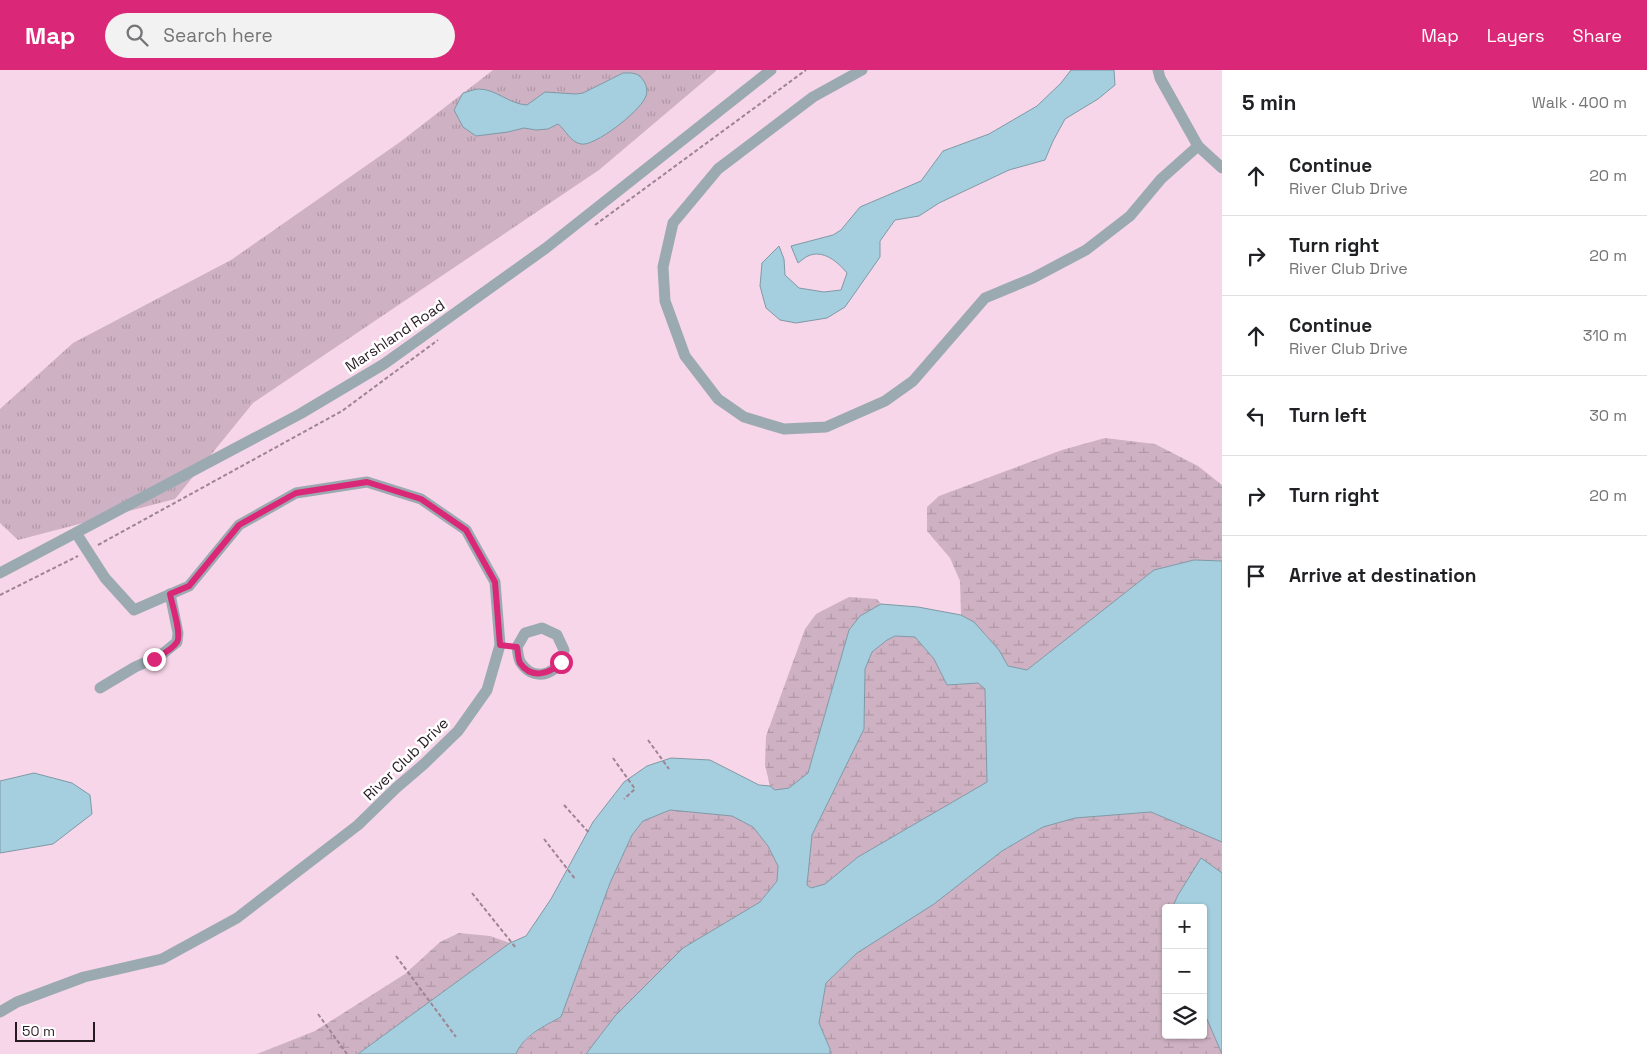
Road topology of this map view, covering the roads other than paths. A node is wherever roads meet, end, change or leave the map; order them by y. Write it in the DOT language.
graph roads {
  1 [pos="772,70"];
  2 [pos="862,70"];
  3 [pos="1158,70"];
  4 [pos="1198,146"];
  5 [pos="1222,168"];
  6 [pos="76,533"];
  7 [pos="0,573"];
  8 [pos="170,594"];
  9 [pos="500,645"];
  10 [pos="517,647"];
  11 [pos="100,688"];
  12 [pos="0,1012"];
  1 -- 6 [label="street, Marshland Road"];
  2 -- 4 [label="street"];
  3 -- 4 [label="street"];
  4 -- 5 [label="street"];
  6 -- 7 [label="street, Marshland Road"];
  6 -- 8 [label="street, River Club Drive"];
  8 -- 9 [label="street, River Club Drive"];
  8 -- 11 [label="street"];
  9 -- 10 [label="street"];
  9 -- 12 [label="street, River Club Drive"];
  10 -- 10 [label="street"];
}
